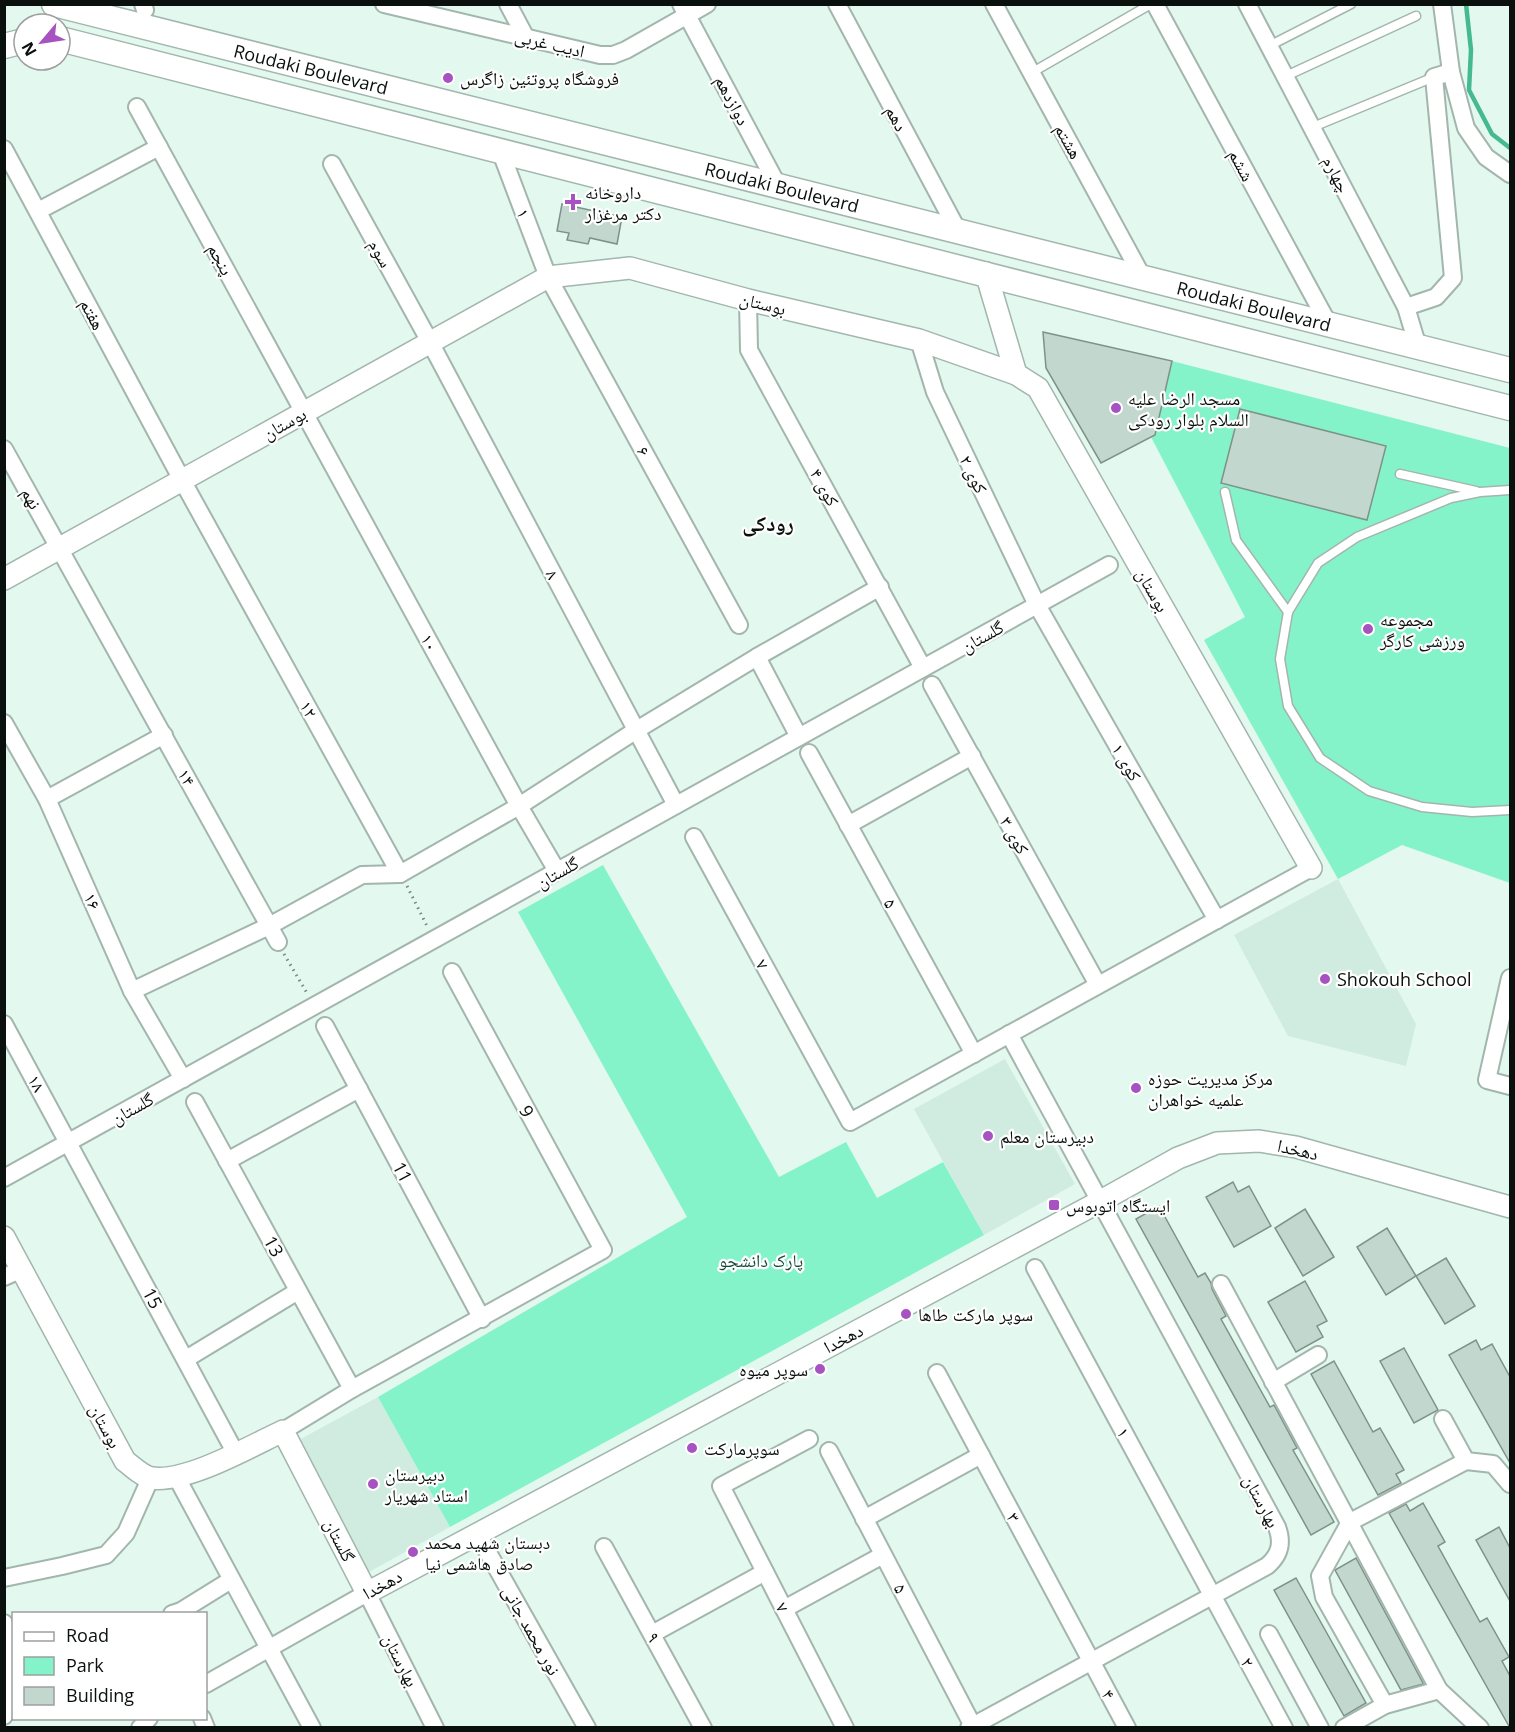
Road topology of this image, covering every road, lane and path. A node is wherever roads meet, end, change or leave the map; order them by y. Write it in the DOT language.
graph roads {
  1 [pos="54,4"];
  2 [pos="384,4"];
  3 [pos="508,4"];
  4 [pos="706,4"];
  5 [pos="837,4"];
  6 [pos="994,4"];
  7 [pos="1153,4"];
  8 [pos="1247,4"];
  9 [pos="1351,4"];
  10 [pos="1442,4"];
  11 [pos="684,10"];
  12 [pos="1416,16"];
  13 [pos="526,38"];
  14 [pos="72,43"];
  15 [pos="1269,46"];
  16 [pos="1451,72"];
  17 [pos="1031,73"];
  18 [pos="1286,76"];
  19 [pos="1434,77"];
  20 [pos="137,107"];
  21 [pos="1312,127"];
  22 [pos="159,147"];
  23 [pos="4,149"];
  24 [pos="500,150"];
  25 [pos="332,164"];
  26 [pos="1510,174"];
  27 [pos="778,186"];
  28 [pos="38,211"];
  29 [pos="958,231"];
  30 [pos="986,273"];
  31 [pos="548,277"];
  32 [pos="1143,278"];
  33 [pos="748,300"];
  34 [pos="1406,307"];
  35 [pos="1329,325"];
  36 [pos="919,340"];
  37 [pos="430,342"];
  38 [pos="1418,347"];
  39 [pos="1510,370"];
  40 [pos="1016,374"];
  41 [pos="1510,408"];
  42 [pos="305,412"];
  43 [pos="4,449"];
  44 [pos="1400,474"];
  45 [pos="182,480"];
  46 [pos="1510,490"];
  47 [pos="1225,492"];
  48 [pos="1480,492"];
  49 [pos="60,548"];
  50 [pos="1109,565"];
  51 [pos="4,579"];
  52 [pos="880,587"];
  53 [pos="1037,605"];
  54 [pos="1288,612"];
  55 [pos="740,625"];
  56 [pos="757,657"];
  57 [pos="923,668"];
  58 [pos="932,685"];
  59 [pos="4,723"];
  60 [pos="635,731"];
  61 [pos="164,735"];
  62 [pos="800,737"];
  63 [pos="808,753"];
  64 [pos="972,756"];
  65 [pos="47,799"];
  66 [pos="676,805"];
  67 [pos="519,806"];
  68 [pos="1510,810"];
  69 [pos="848,825"];
  70 [pos="694,837"];
  71 [pos="1311,868"];
  72 [pos="557,871"];
  73 [pos="400,874"];
  74 [pos="1217,920"];
  75 [pos="269,926"];
  76 [pos="434,940"];
  77 [pos="278,942"];
  78 [pos="452,972"];
  79 [pos="1510,978"];
  80 [pos="1098,985"];
  81 [pos="132,991"];
  82 [pos="314,1006"];
  83 [pos="4,1024"];
  84 [pos="325,1026"];
  85 [pos="1009,1034"];
  86 [pos="974,1054"];
  87 [pos="183,1079"];
  88 [pos="1510,1086"];
  89 [pos="358,1089"];
  90 [pos="195,1102"];
  91 [pos="70,1142"];
  92 [pos="227,1161"];
  93 [pos="4,1178"];
  94 [pos="1099,1202"];
  95 [pos="1510,1208"];
  96 [pos="4,1237"];
  97 [pos="1035,1268"];
  98 [pos="13,1273"];
  99 [pos="1221,1284"];
  100 [pos="298,1291"];
  101 [pos="482,1318"];
  102 [pos="1318,1356"];
  103 [pos="186,1359"];
  104 [pos="937,1372"];
  105 [pos="1273,1382"];
  106 [pos="352,1389"];
  107 [pos="1443,1419"];
  108 [pos="283,1431"];
  109 [pos="809,1438"];
  110 [pos="829,1451"];
  111 [pos="236,1454"];
  112 [pos="981,1455"];
  113 [pos="1466,1461"];
  114 [pos="177,1478"];
  115 [pos="150,1479"];
  116 [pos="1510,1484"];
  117 [pos="864,1519"];
  118 [pos="1350,1522"];
  119 [pos="477,1533"];
  120 [pos="604,1547"];
  121 [pos="883,1555"];
  122 [pos="765,1572"];
  123 [pos="4,1578"];
  124 [pos="231,1580"];
  125 [pos="367,1593"];
  126 [pos="1213,1596"];
  127 [pos="784,1609"];
  128 [pos="177,1612"];
  129 [pos="4,1623"];
  130 [pos="652,1634"];
  131 [pos="1269,1634"];
  132 [pos="268,1648"];
  133 [pos="10,1654"];
  134 [pos="1091,1660"];
  135 [pos="207,1682"];
  136 [pos="5,1685"];
  137 [pos="1439,1690"];
  138 [pos="1385,1705"];
  139 [pos="4,1716"];
  140 [pos="972,1727"];
  141 [pos="312,1728"];
  142 [pos="435,1728"];
  143 [pos="587,1728"];
  144 [pos="703,1728"];
  145 [pos="845,1728"];
  146 [pos="1127,1728"];
  147 [pos="1284,1728"];
  148 [pos="1320,1728"];
  149 [pos="1344,1728"];
  150 [pos="1480,1728"];
  1 -- 27 [label="main road, Roudaki Boulevard"];
  2 -- 13 [label="street, ادیب غربی"];
  3 -- 13 [label="street"];
  4 -- 11 [label="street, ادیب غربی"];
  5 -- 29 [label="street, دهم"];
  6 -- 17 [label="street, هشتم"];
  7 -- 17 [label="lane"];
  7 -- 35 [label="street, ششم"];
  8 -- 15 [label="street, چهارم"];
  9 -- 15 [label="lane"];
  10 -- 16 [label="street"];
  11 -- 13 [label="street, ادیب غربی"];
  11 -- 27 [label="street, دوازدهم"];
  12 -- 18 [label="lane"];
  14 -- 24 [label="main road, Roudaki Boulevard"];
  15 -- 18 [label="street, چهارم"];
  16 -- 19 [label="street"];
  16 -- 26 [label="street"];
  17 -- 32 [label="street, هشتم"];
  18 -- 21 [label="street, چهارم"];
  19 -- 21 [label="lane"];
  19 -- 34 [label="street"];
  20 -- 22 [label="street, پنجم"];
  21 -- 34 [label="street, چهارم"];
  22 -- 28 [label="street"];
  22 -- 42 [label="street, پنجم"];
  23 -- 28 [label="street, هفتم"];
  24 -- 30 [label="main road, Roudaki Boulevard"];
  24 -- 31 [label="street, ۱"];
  25 -- 37 [label="street, سوم"];
  27 -- 29 [label="main road, Roudaki Boulevard"];
  28 -- 45 [label="street, هفتم"];
  29 -- 32 [label="main road, Roudaki Boulevard"];
  30 -- 40 [label="street"];
  30 -- 41 [label="main road, Roudaki Boulevard"];
  31 -- 33 [label="street, بوستان"];
  31 -- 37 [label="street, بوستان"];
  31 -- 55 [label="street, ۶"];
  32 -- 35 [label="main road, Roudaki Boulevard"];
  33 -- 36 [label="street, بوستان"];
  33 -- 52 [label="street, کوی ۴"];
  34 -- 38 [label="street, چهارم"];
  35 -- 38 [label="main road, Roudaki Boulevard"];
  36 -- 40 [label="street, بوستان"];
  36 -- 53 [label="street, کوی ۲"];
  37 -- 42 [label="street, بوستان"];
  37 -- 60 [label="street, ۸"];
  38 -- 39 [label="main road, Roudaki Boulevard"];
  40 -- 71 [label="street, بوستان"];
  42 -- 45 [label="street, بوستان"];
  42 -- 67 [label="street, ۱۰"];
  43 -- 49 [label="street, نهم"];
  44 -- 48 [label="lane"];
  45 -- 49 [label="street, بوستان"];
  45 -- 73 [label="street, ۱۲"];
  46 -- 48 [label="lane"];
  47 -- 54 [label="lane"];
  48 -- 54 [label="lane"];
  49 -- 51 [label="street, بوستان"];
  49 -- 61 [label="street, ۱۴"];
  50 -- 53 [label="street, گلستان"];
  52 -- 56 [label="street"];
  52 -- 57 [label="street, کوی ۴"];
  53 -- 57 [label="street, گلستان"];
  53 -- 74 [label="street, کوی ۱"];
  54 -- 68 [label="lane"];
  56 -- 60 [label="street"];
  56 -- 62 [label="street"];
  57 -- 62 [label="street, گلستان"];
  58 -- 64 [label="street, کوی ۳"];
  59 -- 65 [label="street, ۱۶"];
  60 -- 66 [label="street, ۸"];
  60 -- 67 [label="street"];
  61 -- 65 [label="street"];
  61 -- 75 [label="street, ۱۴"];
  62 -- 66 [label="street, گلستان"];
  63 -- 69 [label="street, ۵"];
  64 -- 69 [label="street"];
  64 -- 80 [label="street, کوی ۳"];
  65 -- 81 [label="street, ۱۶"];
  66 -- 72 [label="street, گلستان"];
  67 -- 72 [label="street, ۱۰"];
  67 -- 73 [label="street"];
  69 -- 86 [label="street, ۵"];
  70 -- 86 [label="street, ۷"];
  71 -- 74 [label="street"];
  72 -- 76 [label="street, گلستان"];
  73 -- 75 [label="street"];
  73 -- 76 [label="path"];
  74 -- 80 [label="street"];
  75 -- 77 [label="street, ۱۴"];
  75 -- 81 [label="street"];
  76 -- 82 [label="street, گلستان"];
  77 -- 82 [label="path"];
  78 -- 101 [label="street, 9"];
  79 -- 88 [label="street"];
  80 -- 85 [label="street"];
  81 -- 87 [label="street, ۱۶"];
  82 -- 87 [label="street, گلستان"];
  83 -- 91 [label="street, ۱۸"];
  84 -- 89 [label="street, 11"];
  85 -- 86 [label="street"];
  85 -- 94 [label="street, بهارستان"];
  87 -- 91 [label="street, گلستان"];
  89 -- 92 [label="street"];
  89 -- 101 [label="street, 11"];
  90 -- 92 [label="street, 13"];
  91 -- 93 [label="street, گلستان"];
  91 -- 103 [label="street, 15"];
  92 -- 100 [label="street, 13"];
  94 -- 95 [label="street, دهخدا"];
  94 -- 119 [label="street, دهخدا"];
  94 -- 126 [label="street, بهارستان"];
  96 -- 98 [label="street, بوستان"];
  97 -- 126 [label="street, ۱"];
  98 -- 115 [label="street, بوستان"];
  99 -- 105 [label="street"];
  100 -- 103 [label="street"];
  100 -- 106 [label="street, 13"];
  101 -- 106 [label="street"];
  102 -- 105 [label="street"];
  103 -- 111 [label="street, 15"];
  104 -- 112 [label="street, ۳"];
  105 -- 118 [label="street"];
  106 -- 108 [label="street"];
  107 -- 113 [label="street"];
  108 -- 111 [label="street"];
  108 -- 125 [label="street, گلستان"];
  109 -- 122 [label="street, ۷"];
  110 -- 117 [label="street, ۵"];
  111 -- 114 [label="street"];
  112 -- 117 [label="street"];
  112 -- 134 [label="street, ۳"];
  113 -- 116 [label="street"];
  113 -- 118 [label="street"];
  114 -- 115 [label="street"];
  114 -- 124 [label="street"];
  115 -- 123 [label="street"];
  117 -- 121 [label="street, ۵"];
  118 -- 137 [label="street"];
  118 -- 138 [label="street"];
  119 -- 125 [label="street, دهخدا"];
  119 -- 143 [label="street, نور محمد جانی"];
  120 -- 130 [label="street, ۹"];
  121 -- 127 [label="street"];
  121 -- 140 [label="street, ۵"];
  122 -- 127 [label="street, ۷"];
  122 -- 130 [label="street"];
  124 -- 128 [label="street"];
  124 -- 132 [label="street"];
  125 -- 132 [label="street, دهخدا"];
  125 -- 142 [label="street, بهارستان"];
  126 -- 134 [label="street, بهارستان"];
  126 -- 147 [label="street, ۲"];
  127 -- 145 [label="street, ۷"];
  129 -- 133 [label="street"];
  130 -- 144 [label="street, ۹"];
  131 -- 148 [label="street"];
  132 -- 135 [label="street, دهخدا"];
  132 -- 141 [label="street"];
  133 -- 136 [label="street"];
  134 -- 140 [label="street, بهارستان"];
  134 -- 146 [label="street, ۴"];
  136 -- 139 [label="street"];
  137 -- 138 [label="street"];
  137 -- 150 [label="street"];
  138 -- 149 [label="street"];
}
